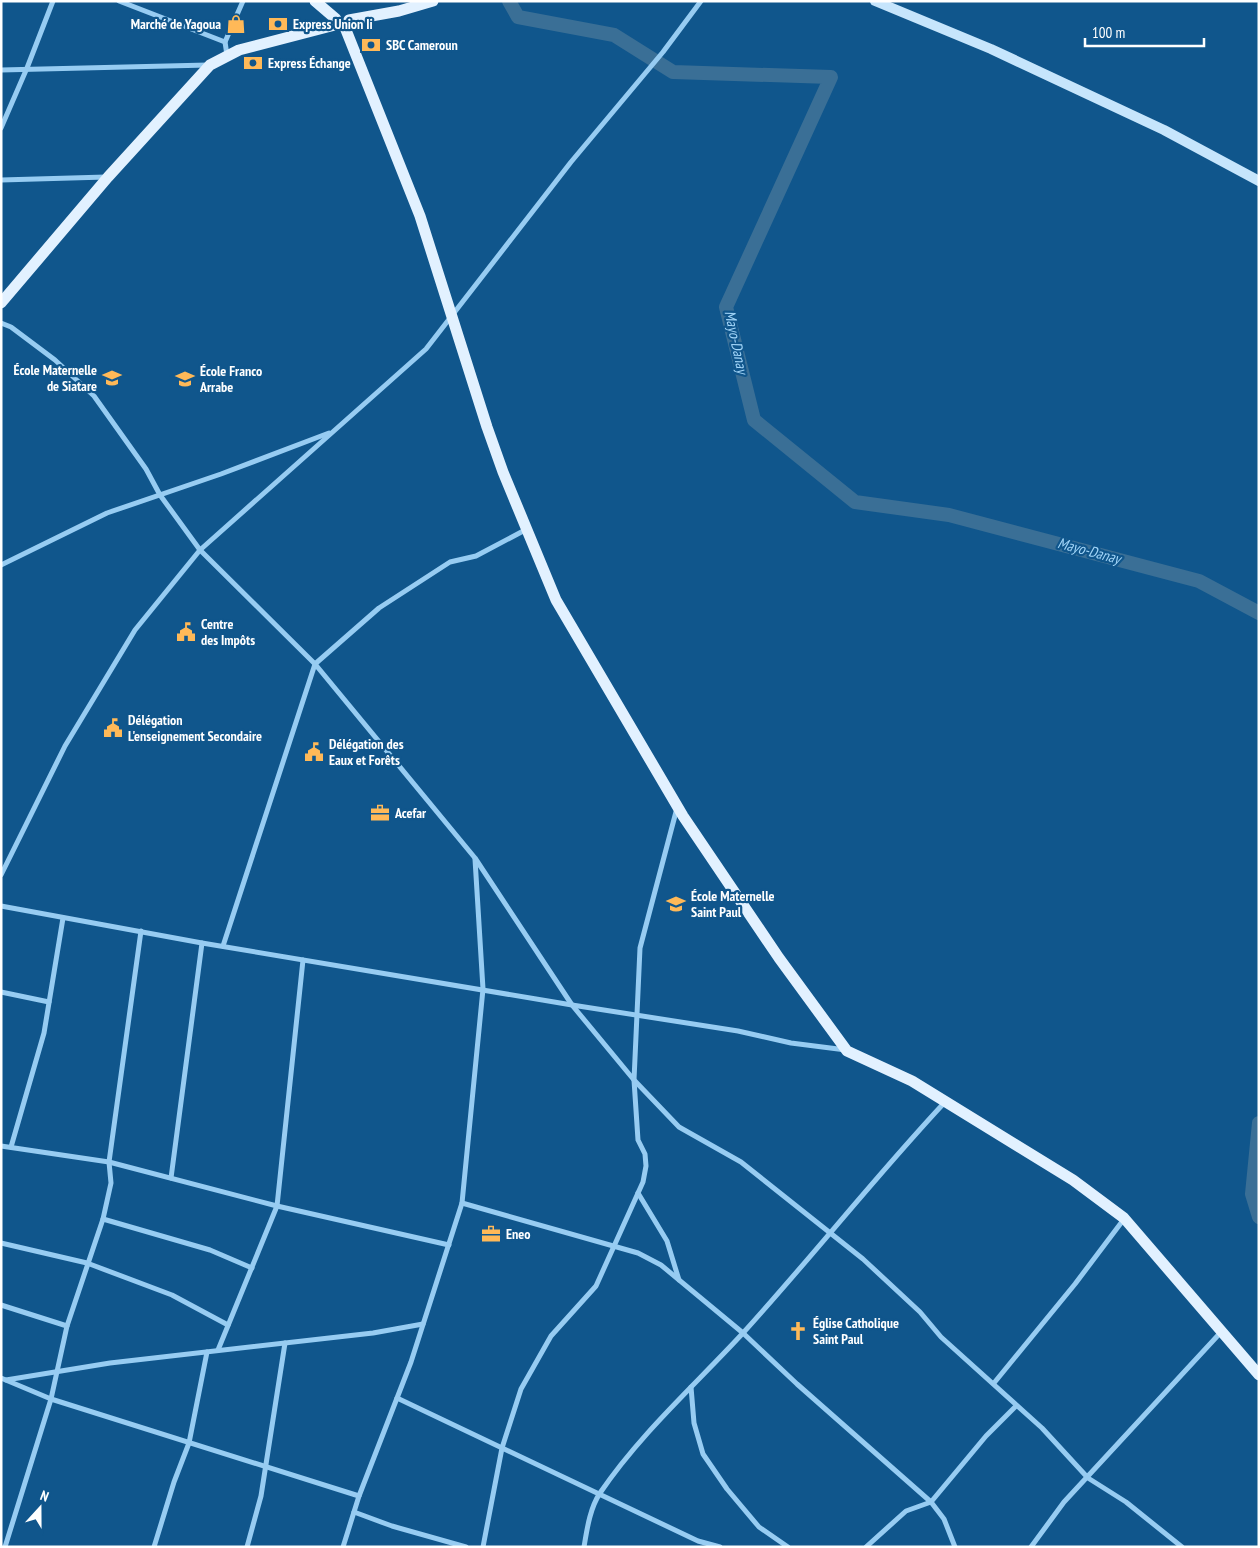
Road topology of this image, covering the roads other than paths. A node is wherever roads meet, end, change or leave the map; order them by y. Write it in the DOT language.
graph roads {
  1 [pos="52,1"];
  2 [pos="119,1"];
  3 [pos="243,1"];
  4 [pos="315,1"];
  5 [pos="433,1"];
  6 [pos="701,1"];
  7 [pos="876,1"];
  8 [pos="336,22"];
  9 [pos="348,25"];
  10 [pos="225,42"];
  11 [pos="227,55"];
  12 [pos="210,65"];
  13 [pos="28,68"];
  14 [pos="1,70"];
  15 [pos="1,128"];
  16 [pos="108,177"];
  17 [pos="1,180"];
  18 [pos="1259,181"];
  19 [pos="1,303"];
  20 [pos="452,318"];
  21 [pos="1,324"];
  22 [pos="334,431"];
  23 [pos="160,495"];
  24 [pos="527,529"];
  25 [pos="200,550"];
  26 [pos="1,565"];
  27 [pos="316,664"];
  28 [pos="677,806"];
  29 [pos="475,858"];
  30 [pos="1,875"];
  31 [pos="1,906"];
  32 [pos="63,918"];
  33 [pos="141,931"];
  34 [pos="202,943"];
  35 [pos="223,946"];
  36 [pos="303,960"];
  37 [pos="483,989"];
  38 [pos="1,992"];
  39 [pos="49,1002"];
  40 [pos="572,1005"];
  41 [pos="636,1014"];
  42 [pos="848,1050"];
  43 [pos="634,1080"];
  44 [pos="945,1102"];
  45 [pos="1,1146"];
  46 [pos="11,1147"];
  47 [pos="110,1162"];
  48 [pos="171,1178"];
  49 [pos="638,1193"];
  50 [pos="462,1203"];
  51 [pos="277,1206"];
  52 [pos="1124,1218"];
  53 [pos="103,1219"];
  54 [pos="830,1233"];
  55 [pos="1,1243"];
  56 [pos="450,1245"];
  57 [pos="615,1246"];
  58 [pos="87,1263"];
  59 [pos="252,1268"];
  60 [pos="679,1280"];
  61 [pos="1,1305"];
  62 [pos="423,1324"];
  63 [pos="228,1325"];
  64 [pos="67,1326"];
  65 [pos="1223,1331"];
  66 [pos="743,1333"];
  67 [pos="285,1343"];
  68 [pos="218,1350"];
  69 [pos="207,1352"];
  70 [pos="58,1372"];
  71 [pos="1259,1375"];
  72 [pos="4,1379"];
  73 [pos="994,1383"];
  74 [pos="691,1387"];
  75 [pos="397,1398"];
  76 [pos="51,1399"];
  77 [pos="1016,1406"];
  78 [pos="190,1443"];
  79 [pos="502,1448"];
  80 [pos="266,1465"];
  81 [pos="1088,1478"];
  82 [pos="598,1494"];
  83 [pos="359,1496"];
  84 [pos="931,1502"];
  85 [pos="354,1512"];
  86 [pos="5,1547"];
  87 [pos="154,1547"];
  88 [pos="247,1547"];
  89 [pos="342,1547"];
  90 [pos="466,1547"];
  91 [pos="483,1547"];
  92 [pos="584,1547"];
  93 [pos="720,1547"];
  94 [pos="788,1547"];
  95 [pos="866,1547"];
  96 [pos="955,1547"];
  97 [pos="1031,1547"];
  98 [pos="1182,1547"];
  1 -- 13 [label="street"];
  2 -- 10 [label="street"];
  3 -- 10 [label="street"];
  4 -- 8 [label="main road"];
  5 -- 9 [label="main road"];
  6 -- 20 [label="street"];
  7 -- 18 [label="main road"];
  8 -- 9 [label="main road"];
  8 -- 11 [label="main road"];
  9 -- 20 [label="main road"];
  10 -- 11 [label="street"];
  11 -- 12 [label="main road"];
  12 -- 13 [label="street"];
  12 -- 16 [label="main road"];
  13 -- 14 [label="street"];
  13 -- 15 [label="street"];
  16 -- 17 [label="street"];
  16 -- 19 [label="main road"];
  20 -- 22 [label="street"];
  20 -- 24 [label="main road"];
  21 -- 23 [label="street"];
  22 -- 23 [label="street"];
  22 -- 25 [label="street"];
  23 -- 25 [label="street"];
  23 -- 26 [label="street"];
  24 -- 27 [label="street"];
  24 -- 28 [label="main road"];
  25 -- 27 [label="street"];
  25 -- 30 [label="street"];
  27 -- 29 [label="street"];
  27 -- 35 [label="street"];
  28 -- 41 [label="street"];
  28 -- 42 [label="main road"];
  29 -- 37 [label="street"];
  29 -- 40 [label="street"];
  31 -- 32 [label="street"];
  32 -- 33 [label="street"];
  32 -- 39 [label="street"];
  33 -- 34 [label="street"];
  33 -- 47 [label="street"];
  34 -- 35 [label="street"];
  34 -- 48 [label="street"];
  35 -- 36 [label="street"];
  36 -- 37 [label="street"];
  36 -- 51 [label="street"];
  37 -- 40 [label="street"];
  37 -- 50 [label="street"];
  38 -- 39 [label="street"];
  39 -- 46 [label="street"];
  40 -- 41 [label="street"];
  40 -- 43 [label="street"];
  41 -- 42 [label="street"];
  41 -- 43 [label="street"];
  42 -- 44 [label="main road"];
  43 -- 49 [label="street"];
  43 -- 54 [label="street"];
  44 -- 52 [label="main road"];
  44 -- 54 [label="street"];
  45 -- 46 [label="street"];
  46 -- 47 [label="street"];
  47 -- 48 [label="street"];
  47 -- 53 [label="street"];
  48 -- 51 [label="street"];
  49 -- 57 [label="street"];
  49 -- 60 [label="street"];
  50 -- 56 [label="street"];
  50 -- 57 [label="street"];
  51 -- 56 [label="street"];
  51 -- 59 [label="street"];
  52 -- 65 [label="main road"];
  52 -- 73 [label="street"];
  53 -- 58 [label="street"];
  53 -- 59 [label="street"];
  54 -- 66 [label="street"];
  54 -- 73 [label="street"];
  55 -- 58 [label="street"];
  56 -- 62 [label="street"];
  57 -- 60 [label="street"];
  57 -- 79 [label="street"];
  58 -- 63 [label="street"];
  58 -- 64 [label="street"];
  59 -- 63 [label="street"];
  60 -- 66 [label="street"];
  61 -- 64 [label="street"];
  62 -- 67 [label="street"];
  62 -- 75 [label="street"];
  63 -- 68 [label="street"];
  64 -- 70 [label="street"];
  65 -- 71 [label="main road"];
  65 -- 81 [label="street"];
  66 -- 74 [label="street"];
  66 -- 84 [label="street"];
  67 -- 68 [label="street"];
  67 -- 80 [label="street"];
  68 -- 69 [label="street"];
  69 -- 70 [label="street"];
  69 -- 78 [label="street"];
  70 -- 72 [label="street"];
  70 -- 76 [label="street"];
  72 -- 76 [label="street"];
  73 -- 77 [label="street"];
  74 -- 82 [label="street"];
  74 -- 94 [label="street"];
  75 -- 79 [label="street"];
  75 -- 83 [label="street"];
  76 -- 78 [label="street"];
  76 -- 86 [label="street"];
  77 -- 81 [label="street"];
  77 -- 84 [label="street"];
  78 -- 80 [label="street"];
  78 -- 87 [label="street"];
  79 -- 82 [label="street"];
  79 -- 91 [label="street"];
  80 -- 83 [label="street"];
  80 -- 88 [label="street"];
  81 -- 97 [label="street"];
  81 -- 98 [label="street"];
  82 -- 92 [label="street"];
  82 -- 93 [label="street"];
  83 -- 85 [label="street"];
  84 -- 95 [label="street"];
  84 -- 96 [label="street"];
  85 -- 89 [label="street"];
  85 -- 90 [label="street"];
}
